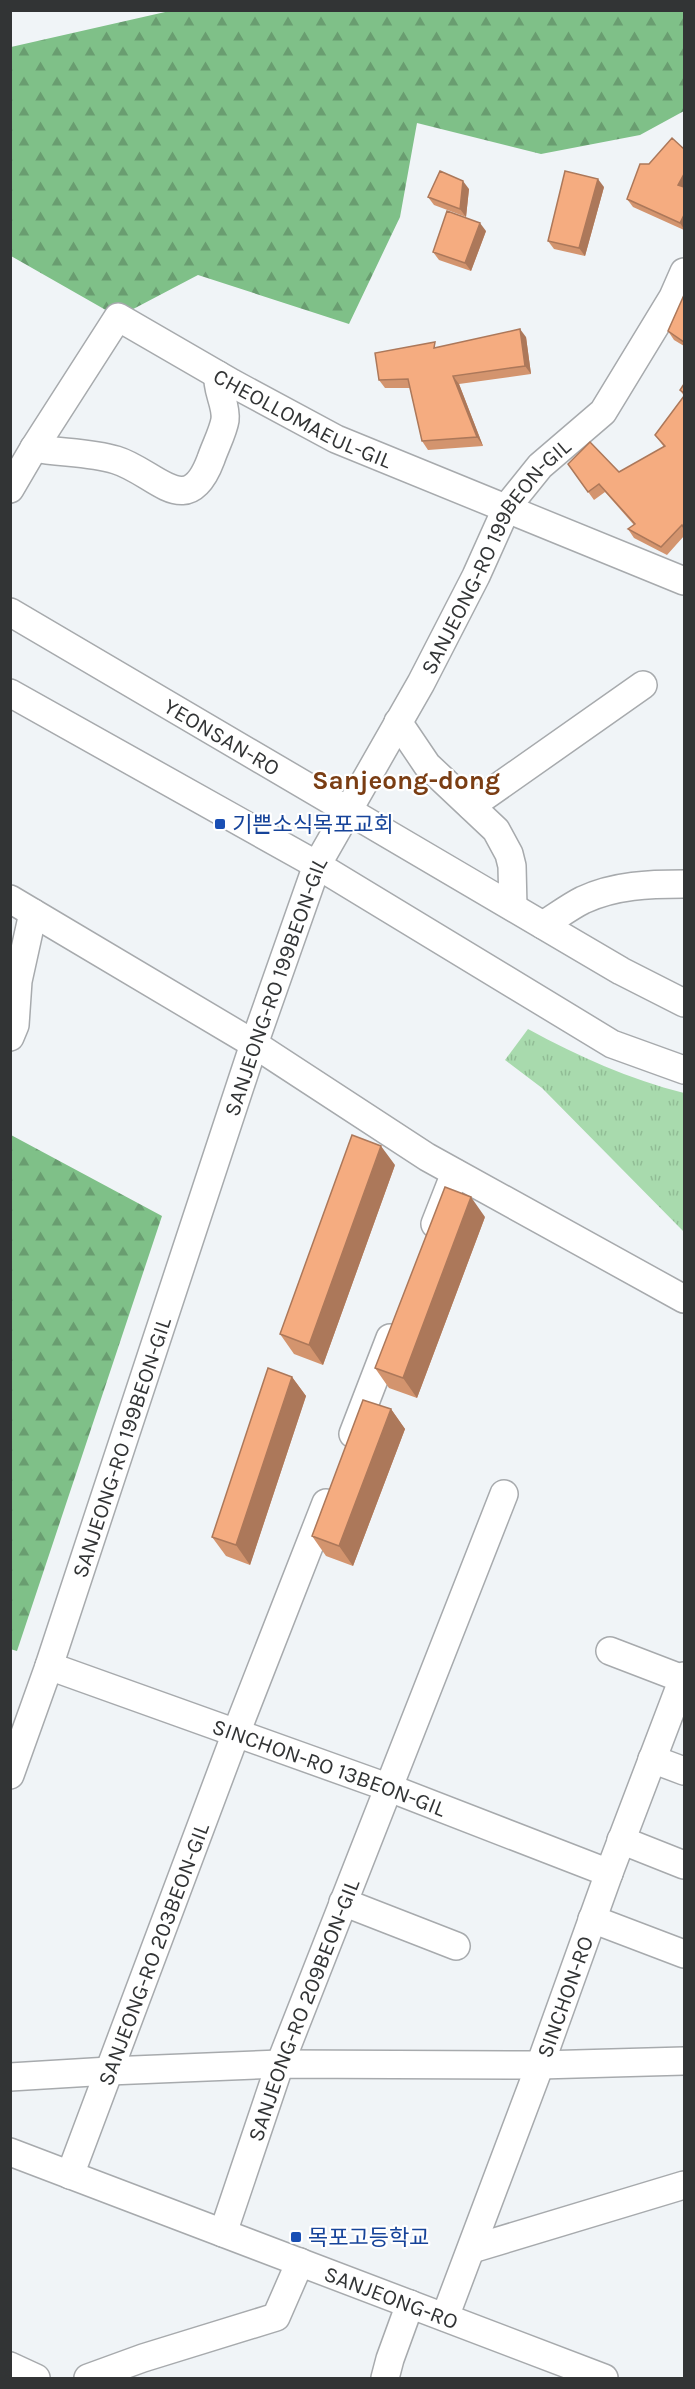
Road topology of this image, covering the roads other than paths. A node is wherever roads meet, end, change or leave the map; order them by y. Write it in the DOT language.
graph roads {
  1 [pos="684,272"];
  2 [pos="218,375"];
  3 [pos="34,448"];
  4 [pos="10,489"];
  5 [pos="507,507"];
  6 [pos="684,581"];
  7 [pos="10,612"];
  8 [pos="643,685"];
  9 [pos="10,693"];
  10 [pos="398,722"];
  11 [pos="471,806"];
  12 [pos="348,810"];
  13 [pos="317,865"];
  14 [pos="684,884"];
  15 [pos="22,906"];
  16 [pos="513,907"];
  17 [pos="543,925"];
  18 [pos="684,1003"];
  19 [pos="10,1037"];
  20 [pos="254,1044"];
  21 [pos="684,1070"];
  22 [pos="455,1173"];
  23 [pos="425,1250"];
  24 [pos="684,1299"];
  25 [pos="399,1316"];
  26 [pos="504,1494"];
  27 [pos="610,1651"];
  28 [pos="49,1666"];
  29 [pos="684,1677"];
  30 [pos="236,1733"];
  31 [pos="652,1759"];
  32 [pos="684,1770"];
  33 [pos="10,1774"];
  34 [pos="387,1787"];
  35 [pos="621,1840"];
  36 [pos="684,1865"];
  37 [pos="609,1873"];
  38 [pos="343,1902"];
  39 [pos="592,1919"];
  40 [pos="456,1946"];
  41 [pos="684,1954"];
  42 [pos="684,2061"];
  43 [pos="280,2064"];
  44 [pos="540,2065"];
  45 [pos="110,2071"];
  46 [pos="10,2077"];
  47 [pos="10,2152"];
  48 [pos="70,2175"];
  49 [pos="684,2185"];
  50 [pos="223,2233"];
  51 [pos="472,2249"];
  52 [pos="300,2262"];
  53 [pos="410,2304"];
  54 [pos="445,2317"];
  55 [pos="10,2366"];
  56 [pos="36,2379"];
  57 [pos="88,2379"];
  58 [pos="386,2379"];
  59 [pos="604,2379"];
  1 -- 5 [label="street, SANJEONG-RO 199BEON-GIL"];
  2 -- 3 [label="street, CHEOLLOMAEUL-GIL"];
  2 -- 3 [label="street"];
  2 -- 5 [label="street, CHEOLLOMAEUL-GIL"];
  3 -- 4 [label="street, CHEOLLOMAEUL-GIL"];
  5 -- 6 [label="street, CHEOLLOMAEUL-GIL"];
  5 -- 10 [label="street, SANJEONG-RO 199BEON-GIL"];
  7 -- 12 [label="street, YEONSAN-RO"];
  8 -- 11 [label="street"];
  9 -- 13 [label="street"];
  10 -- 11 [label="street"];
  10 -- 12 [label="street, SANJEONG-RO 199BEON-GIL"];
  11 -- 16 [label="street"];
  12 -- 13 [label="street, SANJEONG-RO 199BEON-GIL"];
  12 -- 16 [label="street, YEONSAN-RO"];
  13 -- 20 [label="street, SANJEONG-RO 199BEON-GIL"];
  13 -- 21 [label="street"];
  14 -- 17 [label="street"];
  15 -- 19 [label="street"];
  15 -- 20 [label="street"];
  16 -- 17 [label="street, YEONSAN-RO"];
  17 -- 18 [label="street, YEONSAN-RO"];
  20 -- 22 [label="street"];
  20 -- 28 [label="street, SANJEONG-RO 199BEON-GIL"];
  22 -- 23 [label="street"];
  22 -- 24 [label="street"];
  25 -- 30 [label="street, SANJEONG-RO 203BEON-GIL"];
  26 -- 34 [label="street, SANJEONG-RO 209BEON-GIL"];
  27 -- 29 [label="street"];
  28 -- 30 [label="street, SINCHON-RO 13BEON-GIL"];
  28 -- 33 [label="street, SANJEONG-RO 199BEON-GIL"];
  29 -- 31 [label="street, SINCHON-RO"];
  30 -- 34 [label="street, SINCHON-RO 13BEON-GIL"];
  30 -- 45 [label="street, SANJEONG-RO 203BEON-GIL"];
  31 -- 32 [label="street"];
  31 -- 35 [label="street, SINCHON-RO"];
  34 -- 37 [label="street, SINCHON-RO 13BEON-GIL"];
  34 -- 38 [label="street, SANJEONG-RO 209BEON-GIL"];
  35 -- 36 [label="street"];
  35 -- 37 [label="street, SINCHON-RO"];
  37 -- 39 [label="street, SINCHON-RO"];
  38 -- 40 [label="street"];
  38 -- 43 [label="street, SANJEONG-RO 209BEON-GIL"];
  39 -- 41 [label="street"];
  39 -- 44 [label="street, SINCHON-RO"];
  42 -- 44 [label="street"];
  43 -- 44 [label="street"];
  43 -- 45 [label="street"];
  43 -- 50 [label="street, SANJEONG-RO 209BEON-GIL"];
  44 -- 51 [label="street, SINCHON-RO"];
  45 -- 46 [label="street"];
  45 -- 48 [label="street, SANJEONG-RO 203BEON-GIL"];
  47 -- 48 [label="street, SANJEONG-RO"];
  48 -- 50 [label="street, SANJEONG-RO"];
  49 -- 51 [label="street"];
  50 -- 52 [label="street, SANJEONG-RO"];
  51 -- 54 [label="street, SINCHON-RO"];
  52 -- 53 [label="street, SANJEONG-RO"];
  52 -- 57 [label="street"];
  53 -- 54 [label="street, SANJEONG-RO"];
  53 -- 58 [label="street"];
  54 -- 59 [label="street, SANJEONG-RO"];
  55 -- 56 [label="street"];
}
